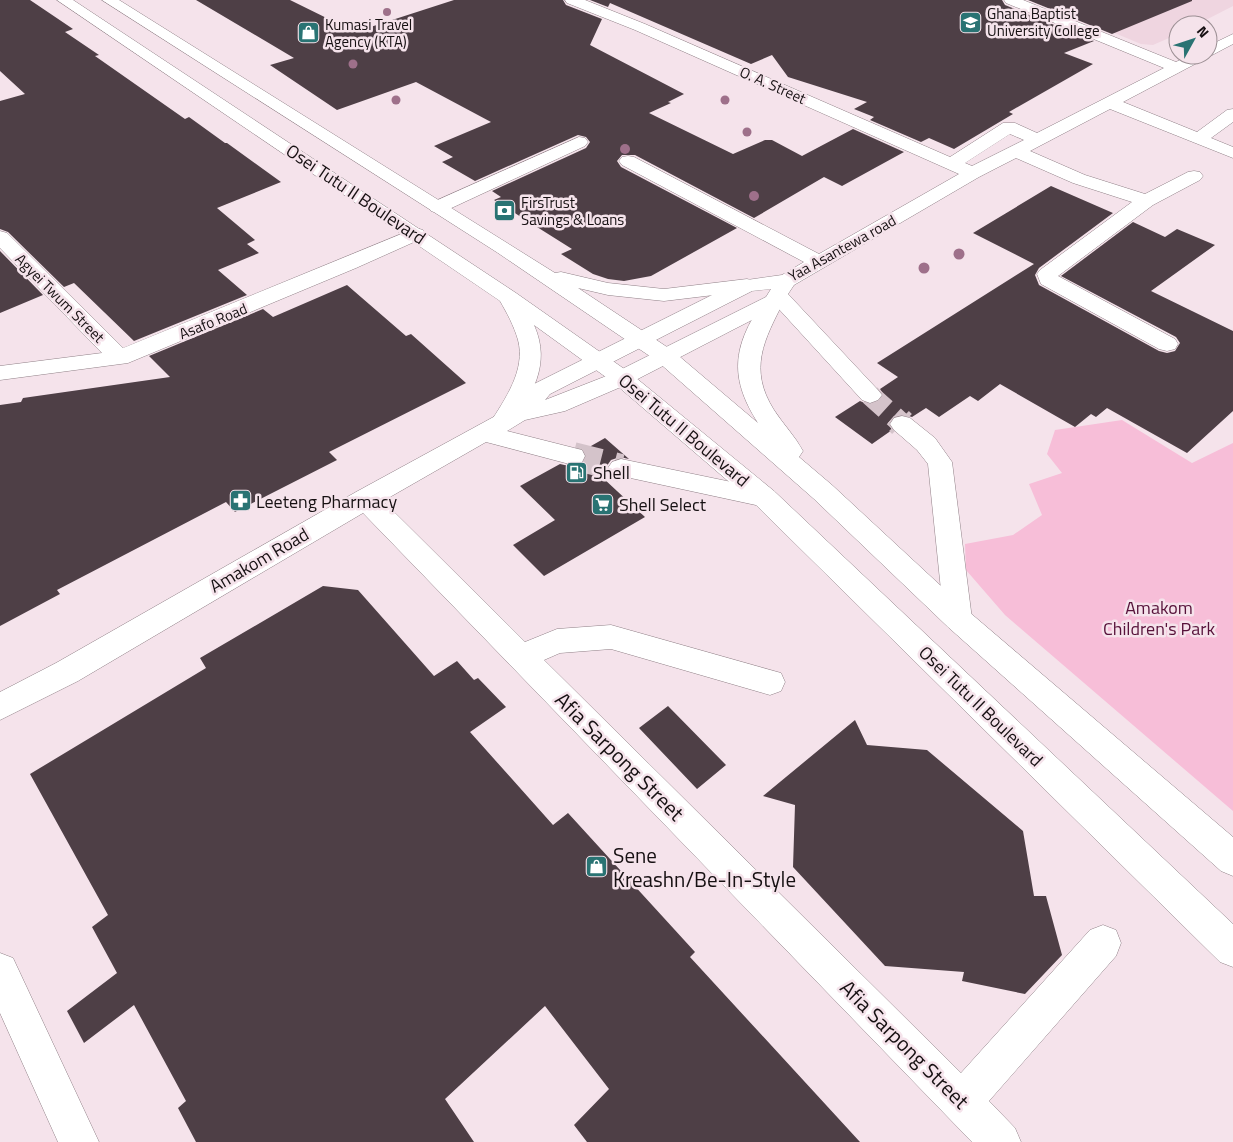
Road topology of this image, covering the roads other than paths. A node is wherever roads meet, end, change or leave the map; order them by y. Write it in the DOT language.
graph roads {
  1 [pos="64,0"];
  2 [pos="109,0"];
  3 [pos="572,0"];
  4 [pos="1011,0"];
  5 [pos="1233,38"];
  6 [pos="1218,46"];
  7 [pos="1183,65"];
  8 [pos="1177,68"];
  9 [pos="1110,103"];
  10 [pos="1233,114"];
  11 [pos="1199,139"];
  12 [pos="1039,140"];
  13 [pos="579,142"];
  14 [pos="1016,151"];
  15 [pos="1233,153"];
  16 [pos="628,161"];
  17 [pos="951,164"];
  18 [pos="973,173"];
  19 [pos="1194,176"];
  20 [pos="1146,201"];
  21 [pos="438,207"];
  22 [pos="416,234"];
  23 [pos="0,237"];
  24 [pos="819,262"];
  25 [pos="541,272"];
  26 [pos="747,285"];
  27 [pos="779,292"];
  28 [pos="509,297"];
  29 [pos="642,340"];
  30 [pos="1167,344"];
  31 [pos="665,356"];
  32 [pos="120,358"];
  33 [pos="600,361"];
  34 [pos="0,373"];
  35 [pos="622,378"];
  36 [pos="870,395"];
  37 [pos="501,423"];
  38 [pos="902,424"];
  39 [pos="573,456"];
  40 [pos="621,468"];
  41 [pos="823,492"];
  42 [pos="765,498"];
  43 [pos="365,499"];
  44 [pos="958,619"];
  45 [pos="521,657"];
  46 [pos="770,682"];
  47 [pos="0,707"];
  48 [pos="1233,860"];
  49 [pos="1104,943"];
  50 [pos="1233,949"];
  51 [pos="0,971"];
  52 [pos="962,1102"];
  53 [pos="79,1142"];
  54 [pos="1001,1142"];
  1 -- 22 [label="street, Osei Tutu II Boulevard"];
  2 -- 21 [label="street, Osei Tutu II Boulevard"];
  3 -- 17 [label="street, O. A. Street"];
  4 -- 8 [label="street"];
  5 -- 6 [label="street"];
  7 -- 8 [label="street, Yaa Asantewa road"];
  8 -- 9 [label="street, Yaa Asantewa road"];
  9 -- 11 [label="street"];
  9 -- 12 [label="street, Yaa Asantewa road"];
  10 -- 11 [label="street"];
  11 -- 15 [label="street"];
  12 -- 14 [label="street, Yaa Asantewa road"];
  12 -- 17 [label="street"];
  13 -- 21 [label="street"];
  14 -- 18 [label="street, Yaa Asantewa road"];
  14 -- 20 [label="street"];
  16 -- 24 [label="street"];
  17 -- 18 [label="street, O. A. Street"];
  18 -- 24 [label="street, Yaa Asantewa road"];
  19 -- 20 [label="street"];
  20 -- 30 [label="street"];
  21 -- 25 [label="street, Osei Tutu II Boulevard"];
  22 -- 28 [label="street, Osei Tutu II Boulevard"];
  22 -- 32 [label="street, Asafo Road"];
  23 -- 32 [label="street, Agyei Twum Street"];
  24 -- 27 [label="street, Yaa Asantewa road"];
  25 -- 26 [label="street"];
  25 -- 29 [label="street, Osei Tutu II Boulevard"];
  26 -- 27 [label="street, Yaa Asantewa road"];
  26 -- 29 [label="street, Yaa Asantewa road"];
  27 -- 31 [label="street, Amakom Road"];
  27 -- 36 [label="street"];
  27 -- 41 [label="street"];
  28 -- 33 [label="street, Osei Tutu II Boulevard"];
  28 -- 37 [label="street"];
  29 -- 31 [label="street, Osei Tutu II Boulevard"];
  29 -- 33 [label="street, Yaa Asantewa road"];
  31 -- 35 [label="street, Amakom Road"];
  31 -- 41 [label="street, Osei Tutu II Boulevard"];
  32 -- 34 [label="street, Asafo Road"];
  33 -- 35 [label="street, Osei Tutu II Boulevard"];
  33 -- 37 [label="street, Amakom Road"];
  35 -- 37 [label="street, Amakom Road"];
  35 -- 42 [label="street, Osei Tutu II Boulevard"];
  37 -- 39 [label="street"];
  37 -- 43 [label="street, Amakom Road"];
  38 -- 44 [label="street"];
  40 -- 42 [label="street"];
  41 -- 44 [label="street, Osei Tutu II Boulevard"];
  42 -- 50 [label="street, Osei Tutu II Boulevard"];
  43 -- 45 [label="street, Afia Sarpong Street"];
  43 -- 47 [label="street, Amakom Road"];
  44 -- 48 [label="street, Osei Tutu II Boulevard"];
  45 -- 46 [label="street"];
  45 -- 52 [label="street, Afia Sarpong Street"];
  49 -- 52 [label="street"];
  51 -- 53 [label="street"];
  52 -- 54 [label="street, Afia Sarpong Street"];
}
